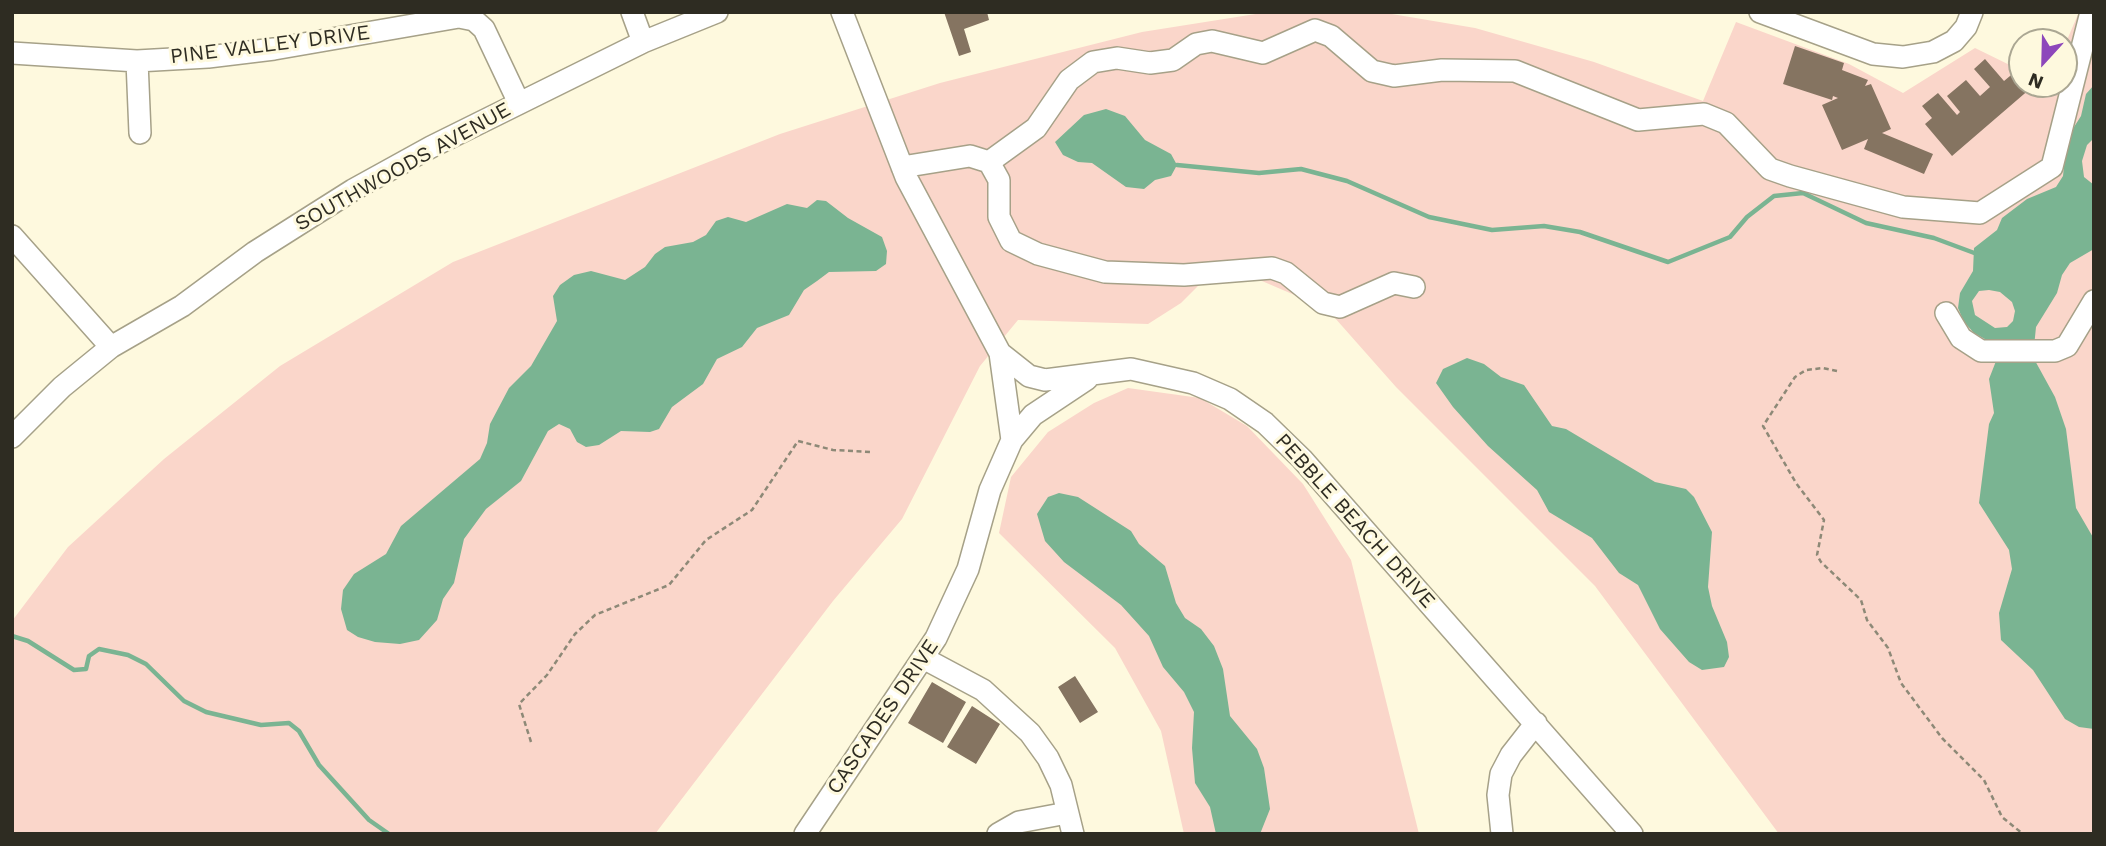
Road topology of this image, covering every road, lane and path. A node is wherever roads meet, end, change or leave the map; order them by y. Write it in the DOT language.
graph roads {
  1 [pos="632,12"];
  2 [pos="718,12"];
  3 [pos="842,12"];
  4 [pos="1760,12"];
  5 [pos="1972,12"];
  6 [pos="2091,12"];
  7 [pos="643,42"];
  8 [pos="12,53"];
  9 [pos="137,61"];
  10 [pos="519,103"];
  11 [pos="140,133"];
  12 [pos="989,162"];
  13 [pos="902,167"];
  14 [pos="12,236"];
  15 [pos="1414,287"];
  16 [pos="2094,300"];
  17 [pos="1946,313"];
  18 [pos="111,347"];
  19 [pos="1000,353"];
  20 [pos="1837,371"];
  21 [pos="1098,372"];
  22 [pos="12,437"];
  23 [pos="1012,440"];
  24 [pos="871,452"];
  25 [pos="925,659"];
  26 [pos="1536,723"];
  27 [pos="531,742"];
  28 [pos="1067,813"];
  29 [pos="805,834"];
  30 [pos="998,834"];
  31 [pos="1073,834"];
  32 [pos="1502,834"];
  33 [pos="1632,834"];
  34 [pos="2023,834"];
  1 -- 7 [label="street"];
  2 -- 7 [label="street, SOUTHWOODS AVENUE"];
  3 -- 13 [label="street, PEBBLE BEACH DRIVE"];
  4 -- 5 [label="street"];
  6 -- 12 [label="street"];
  7 -- 10 [label="street, SOUTHWOODS AVENUE"];
  8 -- 9 [label="street, PINE VALLEY DRIVE"];
  9 -- 10 [label="street, PINE VALLEY DRIVE"];
  9 -- 11 [label="street"];
  10 -- 18 [label="street, SOUTHWOODS AVENUE"];
  12 -- 13 [label="street"];
  12 -- 15 [label="street"];
  13 -- 19 [label="street, PEBBLE BEACH DRIVE"];
  14 -- 18 [label="street"];
  16 -- 17 [label="street"];
  18 -- 22 [label="street, SOUTHWOODS AVENUE"];
  19 -- 21 [label="street, PEBBLE BEACH DRIVE"];
  19 -- 23 [label="street"];
  20 -- 34 [label="path"];
  21 -- 23 [label="street"];
  21 -- 26 [label="street, PEBBLE BEACH DRIVE"];
  23 -- 25 [label="street, CASCADES DRIVE"];
  24 -- 27 [label="path"];
  25 -- 28 [label="street"];
  25 -- 29 [label="street, CASCADES DRIVE"];
  26 -- 32 [label="street"];
  26 -- 33 [label="street, PEBBLE BEACH DRIVE"];
  28 -- 30 [label="street"];
  28 -- 31 [label="street"];
}
